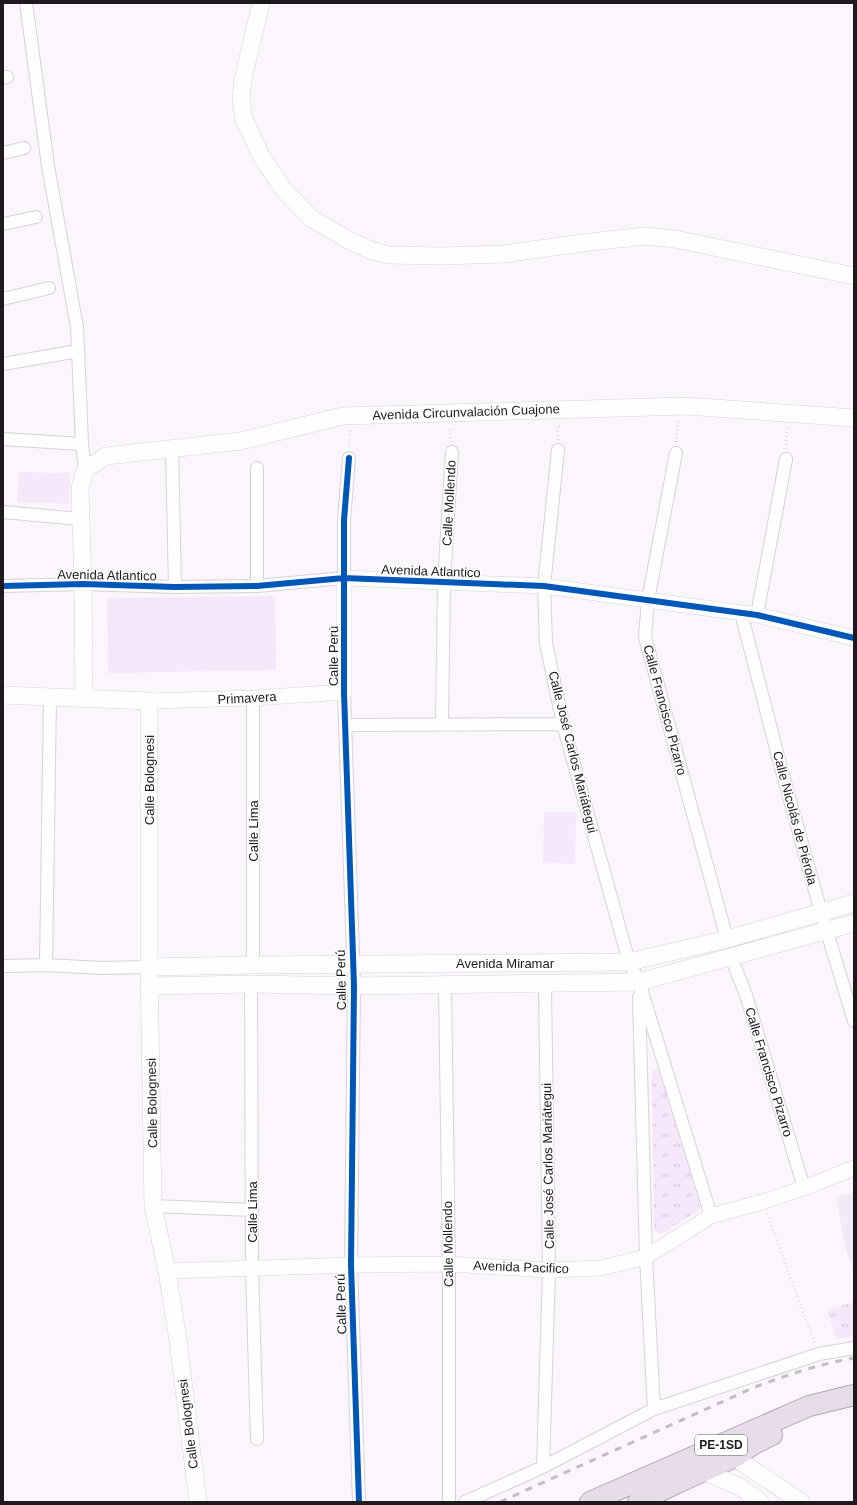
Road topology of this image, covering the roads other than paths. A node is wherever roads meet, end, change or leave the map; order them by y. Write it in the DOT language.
graph roads {
  1 [pos="26,3"];
  2 [pos="261,3"];
  3 [pos="24,148"];
  4 [pos="3,153"];
  5 [pos="36,218"];
  6 [pos="3,224"];
  7 [pos="854,276"];
  8 [pos="49,288"];
  9 [pos="3,299"];
  10 [pos="78,351"];
  11 [pos="3,364"];
  12 [pos="854,418"];
  13 [pos="3,439"];
  14 [pos="82,444"];
  15 [pos="172,450"];
  16 [pos="558,450"];
  17 [pos="452,452"];
  18 [pos="676,453"];
  19 [pos="349,458"];
  20 [pos="786,459"];
  21 [pos="258,468"];
  22 [pos="85,470"];
  23 [pos="3,512"];
  24 [pos="80,519"];
  25 [pos="344,578"];
  26 [pos="444,582"];
  27 [pos="83,584"];
  28 [pos="3,586"];
  29 [pos="257,586"];
  30 [pos="544,586"];
  31 [pos="175,587"];
  32 [pos="648,600"];
  33 [pos="741,613"];
  34 [pos="757,615"];
  35 [pos="854,637"];
  36 [pos="344,692"];
  37 [pos="3,695"];
  38 [pos="50,697"];
  39 [pos="84,698"];
  40 [pos="253,698"];
  41 [pos="149,701"];
  42 [pos="442,724"];
  43 [pos="563,724"];
  44 [pos="346,725"];
  45 [pos="854,903"];
  46 [pos="821,912"];
  47 [pos="854,923"];
  48 [pos="828,931"];
  49 [pos="727,939"];
  50 [pos="731,957"];
  51 [pos="629,962"];
  52 [pos="352,964"];
  53 [pos="46,965"];
  54 [pos="253,965"];
  55 [pos="3,966"];
  56 [pos="149,967"];
  57 [pos="639,982"];
  58 [pos="251,984"];
  59 [pos="545,984"];
  60 [pos="445,985"];
  61 [pos="150,986"];
  62 [pos="354,986"];
  63 [pos="854,1021"];
  64 [pos="854,1168"];
  65 [pos="804,1188"];
  66 [pos="153,1206"];
  67 [pos="252,1210"];
  68 [pos="711,1216"];
  69 [pos="646,1257"];
  70 [pos="449,1264"];
  71 [pos="351,1265"];
  72 [pos="252,1268"];
  73 [pos="549,1270"];
  74 [pos="167,1271"];
  75 [pos="854,1348"];
  76 [pos="854,1394"];
  77 [pos="854,1405"];
  78 [pos="654,1410"];
  79 [pos="257,1439"];
  80 [pos="718,1446"];
  81 [pos="735,1456"];
  82 [pos="684,1461"];
  83 [pos="542,1467"];
  84 [pos="703,1471"];
  85 [pos="642,1479"];
  86 [pos="647,1500"];
  87 [pos="198,1502"];
  88 [pos="359,1502"];
  89 [pos="449,1502"];
  90 [pos="465,1502"];
  91 [pos="590,1502"];
  92 [pos="760,1502"];
  93 [pos="801,1502"];
  1 -- 10 [label="street"];
  2 -- 7 [label="main road"];
  3 -- 4 [label="street"];
  5 -- 6 [label="street"];
  8 -- 9 [label="street"];
  10 -- 11 [label="street"];
  10 -- 14 [label="street"];
  12 -- 15 [label="main road, Avenida Circunvalación Cuajone"];
  13 -- 14 [label="street"];
  14 -- 22 [label="street"];
  15 -- 22 [label="main road, Avenida Circunvalación Cuajone"];
  15 -- 31 [label="street"];
  16 -- 30 [label="street, Calle José Carlos Mariátegui"];
  17 -- 26 [label="street, Calle Mollendo"];
  18 -- 32 [label="street, Calle Francisco Pizarro"];
  19 -- 25 [label="street, Calle Perú"];
  20 -- 34 [label="street"];
  21 -- 29 [label="street"];
  22 -- 24 [label="main road"];
  23 -- 24 [label="street"];
  24 -- 27 [label="main road"];
  25 -- 26 [label="street, Avenida Atlantico"];
  25 -- 29 [label="street, Avenida Atlantico"];
  25 -- 36 [label="street, Calle Perú"];
  26 -- 30 [label="street, Avenida Atlantico"];
  26 -- 42 [label="street, Calle Mollendo"];
  27 -- 28 [label="street, Avenida Atlantico"];
  27 -- 31 [label="street, Avenida Atlantico"];
  27 -- 39 [label="main road"];
  29 -- 31 [label="street, Avenida Atlantico"];
  30 -- 32 [label="street, Avenida Atlantico"];
  30 -- 43 [label="street, Calle José Carlos Mariátegui"];
  32 -- 33 [label="street, Avenida Atlantico"];
  32 -- 49 [label="street, Calle Francisco Pizarro"];
  33 -- 34 [label="street, Avenida Atlantico"];
  33 -- 46 [label="street, Calle Nicolás de Piérola"];
  34 -- 35 [label="street, Avenida Atlantico"];
  36 -- 40 [label="street, Primavera"];
  36 -- 44 [label="street, Calle Perú"];
  37 -- 38 [label="main road"];
  38 -- 39 [label="main road"];
  38 -- 53 [label="street"];
  39 -- 41 [label="main road"];
  40 -- 41 [label="street, Primavera"];
  40 -- 54 [label="street, Calle Lima"];
  41 -- 56 [label="main road, Calle Bolognesi"];
  42 -- 43 [label="street"];
  42 -- 44 [label="street"];
  43 -- 51 [label="street, Calle José Carlos Mariátegui"];
  44 -- 52 [label="street, Calle Perú"];
  45 -- 46 [label="main road, Avenida Miramar"];
  46 -- 48 [label="street, Calle Nicolás de Piérola"];
  46 -- 49 [label="main road, Avenida Miramar"];
  47 -- 48 [label="main road, Avenida Miramar"];
  48 -- 50 [label="main road, Avenida Miramar"];
  48 -- 63 [label="street, Calle Nicolás de Piérola"];
  49 -- 51 [label="main road, Avenida Miramar"];
  50 -- 57 [label="main road, Avenida Miramar"];
  50 -- 65 [label="street, Calle Francisco Pizarro"];
  51 -- 52 [label="main road, Avenida Miramar"];
  51 -- 57 [label="street, Calle José Carlos Mariátegui"];
  52 -- 54 [label="main road, Avenida Miramar"];
  52 -- 62 [label="street, Calle Perú"];
  53 -- 55 [label="street"];
  53 -- 56 [label="street"];
  54 -- 56 [label="main road, Avenida Miramar"];
  56 -- 61 [label="main road, Calle Bolognesi"];
  57 -- 59 [label="main road, Avenida Miramar"];
  57 -- 68 [label="street, Calle José Carlos Mariátegui"];
  57 -- 69 [label="street"];
  58 -- 61 [label="main road, Avenida Miramar"];
  58 -- 62 [label="main road, Avenida Miramar"];
  58 -- 67 [label="street, Calle Lima"];
  59 -- 60 [label="main road, Avenida Miramar"];
  59 -- 73 [label="street, Calle José Carlos Mariátegui"];
  60 -- 62 [label="main road, Avenida Miramar"];
  60 -- 70 [label="street, Calle Mollendo"];
  61 -- 66 [label="main road, Calle Bolognesi"];
  62 -- 71 [label="street, Calle Perú"];
  64 -- 65 [label="street, Avenida Pacifico"];
  65 -- 68 [label="street, Avenida Pacifico"];
  66 -- 67 [label="street"];
  66 -- 74 [label="main road, Calle Bolognesi"];
  67 -- 72 [label="street, Calle Lima"];
  68 -- 69 [label="street, Avenida Pacifico"];
  69 -- 73 [label="street, Avenida Pacifico"];
  69 -- 78 [label="street"];
  70 -- 71 [label="street, Avenida Pacifico"];
  70 -- 73 [label="street, Avenida Pacifico"];
  70 -- 89 [label="street, Calle Mollendo"];
  71 -- 72 [label="street, Avenida Pacifico"];
  71 -- 88 [label="street, Calle Perú"];
  72 -- 74 [label="street, Avenida Pacifico"];
  72 -- 79 [label="street, Calle Lima"];
  73 -- 83 [label="street, Calle José Carlos Mariátegui"];
  74 -- 87 [label="main road, Calle Bolognesi"];
  75 -- 78 [label="street"];
  76 -- 80 [label="highway, PE-1SD"];
  77 -- 81 [label="highway, PE-1SD"];
  78 -- 83 [label="street"];
  80 -- 81 [label="main road"];
  80 -- 82 [label="highway, PE-1SD"];
  81 -- 84 [label="highway, PE-1SD"];
  81 -- 93 [label="main road"];
  82 -- 84 [label="main road"];
  82 -- 85 [label="highway, PE-1SD"];
  83 -- 90 [label="street"];
  84 -- 86 [label="highway, PE-1SD"];
  84 -- 92 [label="main road"];
  85 -- 86 [label="street"];
  85 -- 91 [label="highway, PE-1SD"];
}
